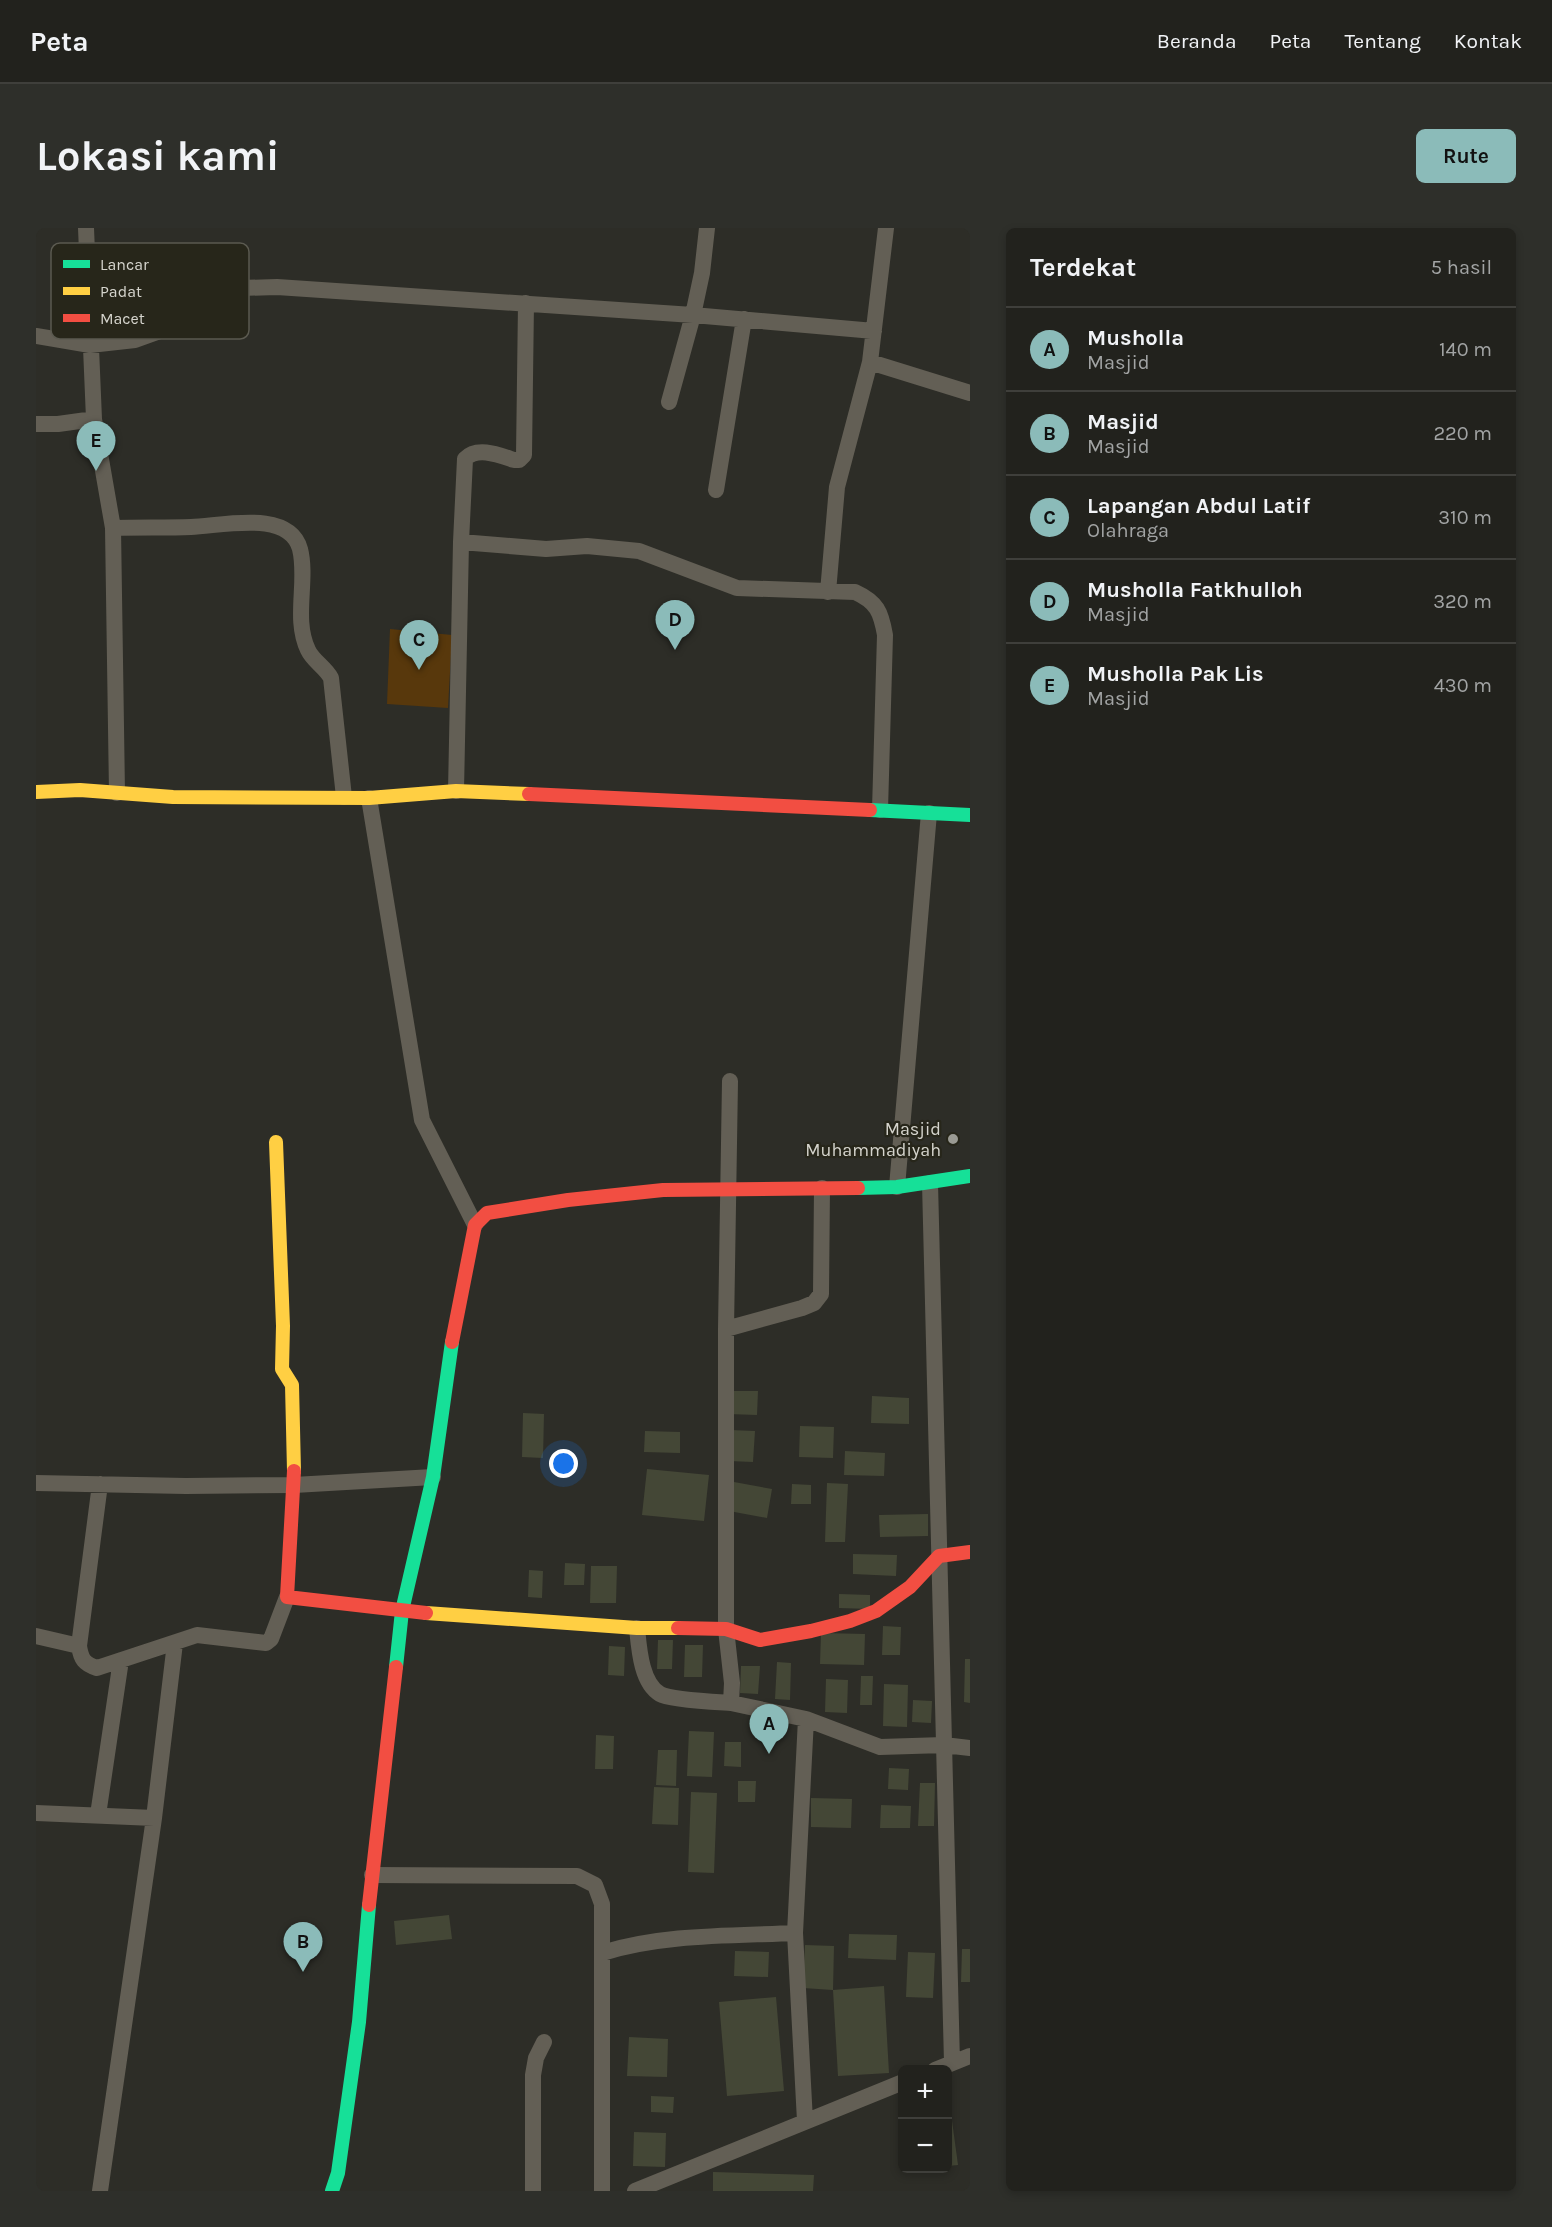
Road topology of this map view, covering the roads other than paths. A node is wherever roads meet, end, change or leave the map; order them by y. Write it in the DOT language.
graph roads {
  1 [pos="86,228"];
  2 [pos="707,228"];
  3 [pos="886,228"];
  4 [pos="87,243"];
  5 [pos="249,288"];
  6 [pos="526,303"];
  7 [pos="693,315"];
  8 [pos="744,319"];
  9 [pos="874,331"];
  10 [pos="36,336"];
  11 [pos="51,338"];
  12 [pos="54,339"];
  13 [pos="90,339"];
  14 [pos="138,339"];
  15 [pos="90,345"];
  16 [pos="870,362"];
  17 [pos="970,393"];
  18 [pos="669,402"];
  19 [pos="94,419"];
  20 [pos="36,424"];
  21 [pos="716,490"];
  22 [pos="113,528"];
  23 [pos="460,542"];
  24 [pos="828,592"];
  25 [pos="456,791"];
  26 [pos="36,792"];
  27 [pos="117,793"];
  28 [pos="344,797"];
  29 [pos="369,798"];
  30 [pos="880,810"];
  31 [pos="929,813"];
  32 [pos="970,815"];
  33 [pos="730,1081"];
  34 [pos="276,1142"];
  35 [pos="970,1176"];
  36 [pos="930,1183"];
  37 [pos="897,1187"];
  38 [pos="822,1188"];
  39 [pos="729,1190"];
  40 [pos="475,1225"];
  41 [pos="726,1329"];
  42 [pos="433,1477"];
  43 [pos="36,1483"];
  44 [pos="100,1484"];
  45 [pos="294,1485"];
  46 [pos="970,1552"];
  47 [pos="939,1556"];
  48 [pos="287,1597"];
  49 [pos="402,1611"];
  50 [pos="637,1628"];
  51 [pos="726,1629"];
  52 [pos="36,1636"];
  53 [pos="175,1643"];
  54 [pos="79,1646"];
  55 [pos="121,1660"];
  56 [pos="730,1703"];
  57 [pos="806,1719"];
  58 [pos="944,1745"];
  59 [pos="970,1748"];
  60 [pos="36,1813"];
  61 [pos="98,1815"];
  62 [pos="153,1818"];
  63 [pos="372,1875"];
  64 [pos="795,1933"];
  65 [pos="602,1953"];
  66 [pos="544,2042"];
  67 [pos="970,2056"];
  68 [pos="952,2063"];
  69 [pos="947,2065"];
  70 [pos="898,2084"];
  71 [pos="804,2121"];
  72 [pos="100,2191"];
  73 [pos="332,2191"];
  74 [pos="533,2191"];
  75 [pos="602,2191"];
  76 [pos="635,2191"];
  1 -- 4 [label="street"];
  2 -- 7 [label="street"];
  3 -- 9 [label="street"];
  5 -- 6 [label="street"];
  6 -- 7 [label="street"];
  6 -- 23 [label="street"];
  7 -- 8 [label="street"];
  7 -- 18 [label="street"];
  8 -- 9 [label="street"];
  8 -- 21 [label="street"];
  9 -- 16 [label="street"];
  10 -- 11 [label="street"];
  12 -- 15 [label="street"];
  13 -- 15 [label="street"];
  14 -- 15 [label="street"];
  15 -- 19 [label="street"];
  16 -- 17 [label="street"];
  16 -- 24 [label="street"];
  19 -- 20 [label="street"];
  19 -- 22 [label="street"];
  22 -- 27 [label="street"];
  22 -- 28 [label="street"];
  23 -- 24 [label="street"];
  23 -- 25 [label="street"];
  24 -- 30 [label="street"];
  25 -- 29 [label="street"];
  25 -- 30 [label="street"];
  26 -- 27 [label="street"];
  27 -- 28 [label="street"];
  28 -- 29 [label="street"];
  29 -- 40 [label="street"];
  30 -- 31 [label="street"];
  31 -- 32 [label="street"];
  31 -- 37 [label="street"];
  33 -- 39 [label="street"];
  34 -- 45 [label="street"];
  35 -- 36 [label="street"];
  36 -- 37 [label="street"];
  36 -- 47 [label="street"];
  37 -- 38 [label="street"];
  38 -- 39 [label="street"];
  38 -- 41 [label="street"];
  39 -- 40 [label="street"];
  39 -- 41 [label="street"];
  40 -- 42 [label="street"];
  41 -- 51 [label="street"];
  42 -- 45 [label="street"];
  42 -- 49 [label="street"];
  43 -- 44 [label="street"];
  44 -- 45 [label="street"];
  44 -- 54 [label="street"];
  45 -- 48 [label="street"];
  46 -- 47 [label="street"];
  47 -- 51 [label="street"];
  47 -- 58 [label="street"];
  48 -- 49 [label="street"];
  48 -- 53 [label="street"];
  49 -- 50 [label="street"];
  49 -- 63 [label="street"];
  50 -- 51 [label="street"];
  50 -- 56 [label="street"];
  51 -- 56 [label="street"];
  52 -- 54 [label="street"];
  53 -- 55 [label="street"];
  53 -- 62 [label="street"];
  54 -- 55 [label="street"];
  55 -- 61 [label="street"];
  56 -- 57 [label="street"];
  57 -- 58 [label="street"];
  57 -- 64 [label="street"];
  58 -- 59 [label="street"];
  58 -- 68 [label="street"];
  60 -- 61 [label="street"];
  61 -- 62 [label="street"];
  62 -- 72 [label="street"];
  63 -- 65 [label="street"];
  63 -- 73 [label="street"];
  64 -- 65 [label="street"];
  64 -- 71 [label="street"];
  65 -- 75 [label="street"];
  66 -- 74 [label="street"];
  67 -- 68 [label="street"];
  68 -- 69 [label="street"];
  70 -- 71 [label="street"];
  71 -- 76 [label="street"];
}
